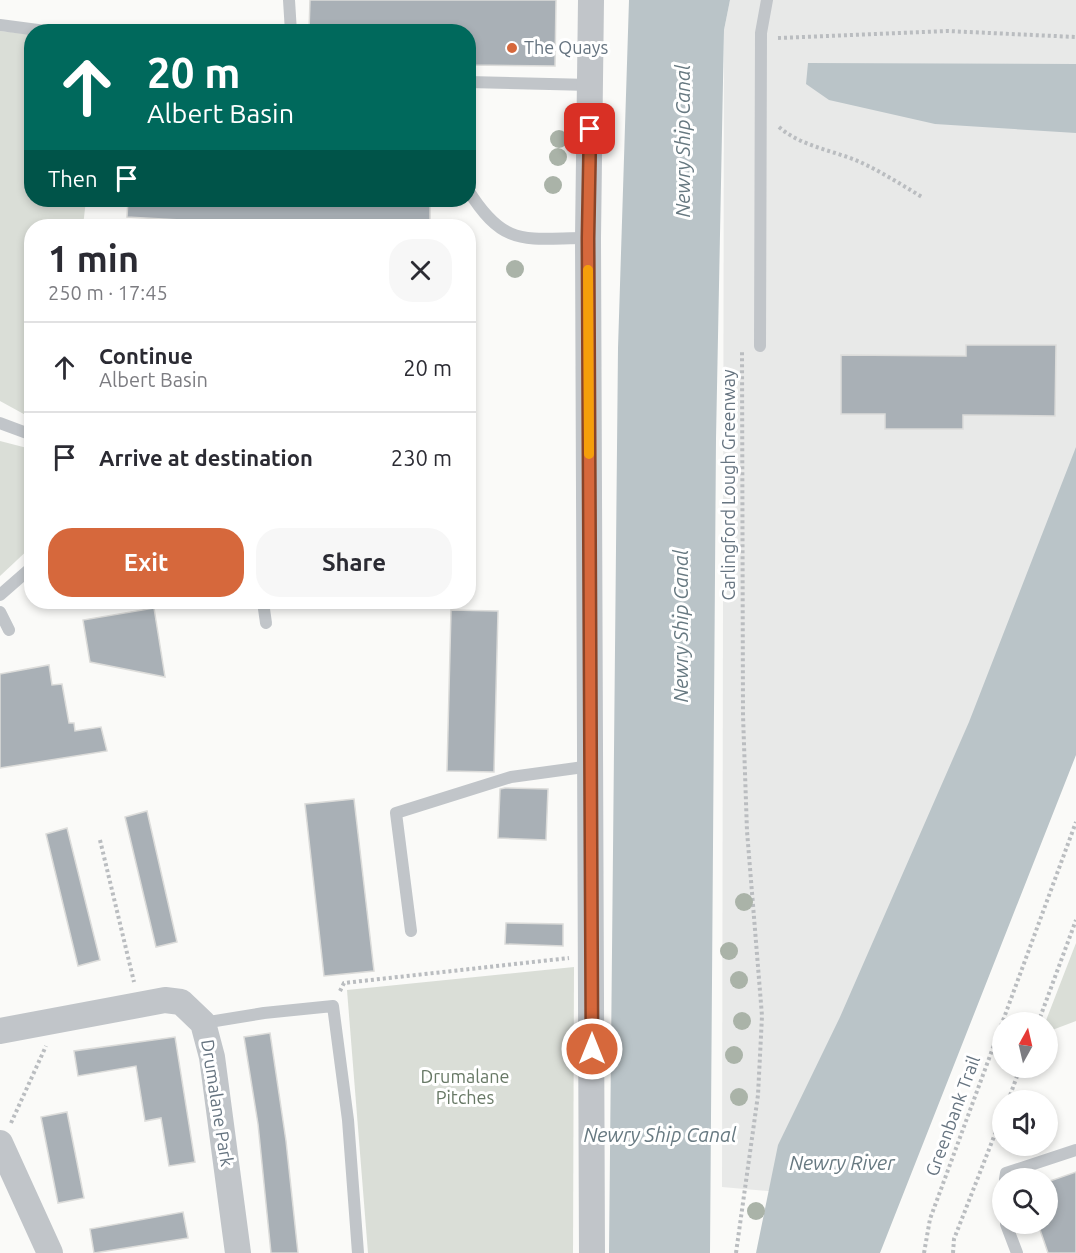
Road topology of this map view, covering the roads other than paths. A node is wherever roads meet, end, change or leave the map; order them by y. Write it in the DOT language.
graph roads {
  1 [pos="290,0"];
  2 [pos="591,0"];
  3 [pos="767,0"];
  4 [pos="291,24"];
  5 [pos="0,25"];
  6 [pos="24,28"];
  7 [pos="476,82"];
  8 [pos="591,85"];
  9 [pos="476,201"];
  10 [pos="588,238"];
  11 [pos="760,346"];
  12 [pos="0,423"];
  13 [pos="24,432"];
  14 [pos="24,574"];
  15 [pos="0,595"];
  16 [pos="264,609"];
  17 [pos="0,612"];
  18 [pos="266,623"];
  19 [pos="9,630"];
  20 [pos="591,766"];
  21 [pos="411,931"];
  22 [pos="203,1023"];
  23 [pos="0,1031"];
  24 [pos="3,1135"];
  25 [pos="1076,1150"];
  26 [pos="1021,1168"];
  27 [pos="1010,1234"];
  28 [pos="50,1253"];
  29 [pos="238,1253"];
  30 [pos="358,1253"];
  31 [pos="592,1253"];
  32 [pos="1017,1253"];
  1 -- 4 [label="lane"];
  2 -- 8 [label="street"];
  3 -- 11 [label="lane"];
  5 -- 6 [label="lane"];
  7 -- 8 [label="lane"];
  8 -- 10 [label="street"];
  9 -- 10 [label="lane"];
  10 -- 20 [label="street"];
  12 -- 13 [label="lane"];
  14 -- 15 [label="lane"];
  16 -- 18 [label="lane"];
  17 -- 19 [label="lane"];
  20 -- 21 [label="lane"];
  20 -- 31 [label="street"];
  22 -- 23 [label="street, Drumalane Park"];
  22 -- 29 [label="street, Drumalane Park"];
  22 -- 30 [label="lane"];
  24 -- 28 [label="street"];
  25 -- 26 [label="lane"];
  27 -- 32 [label="lane"];
}
